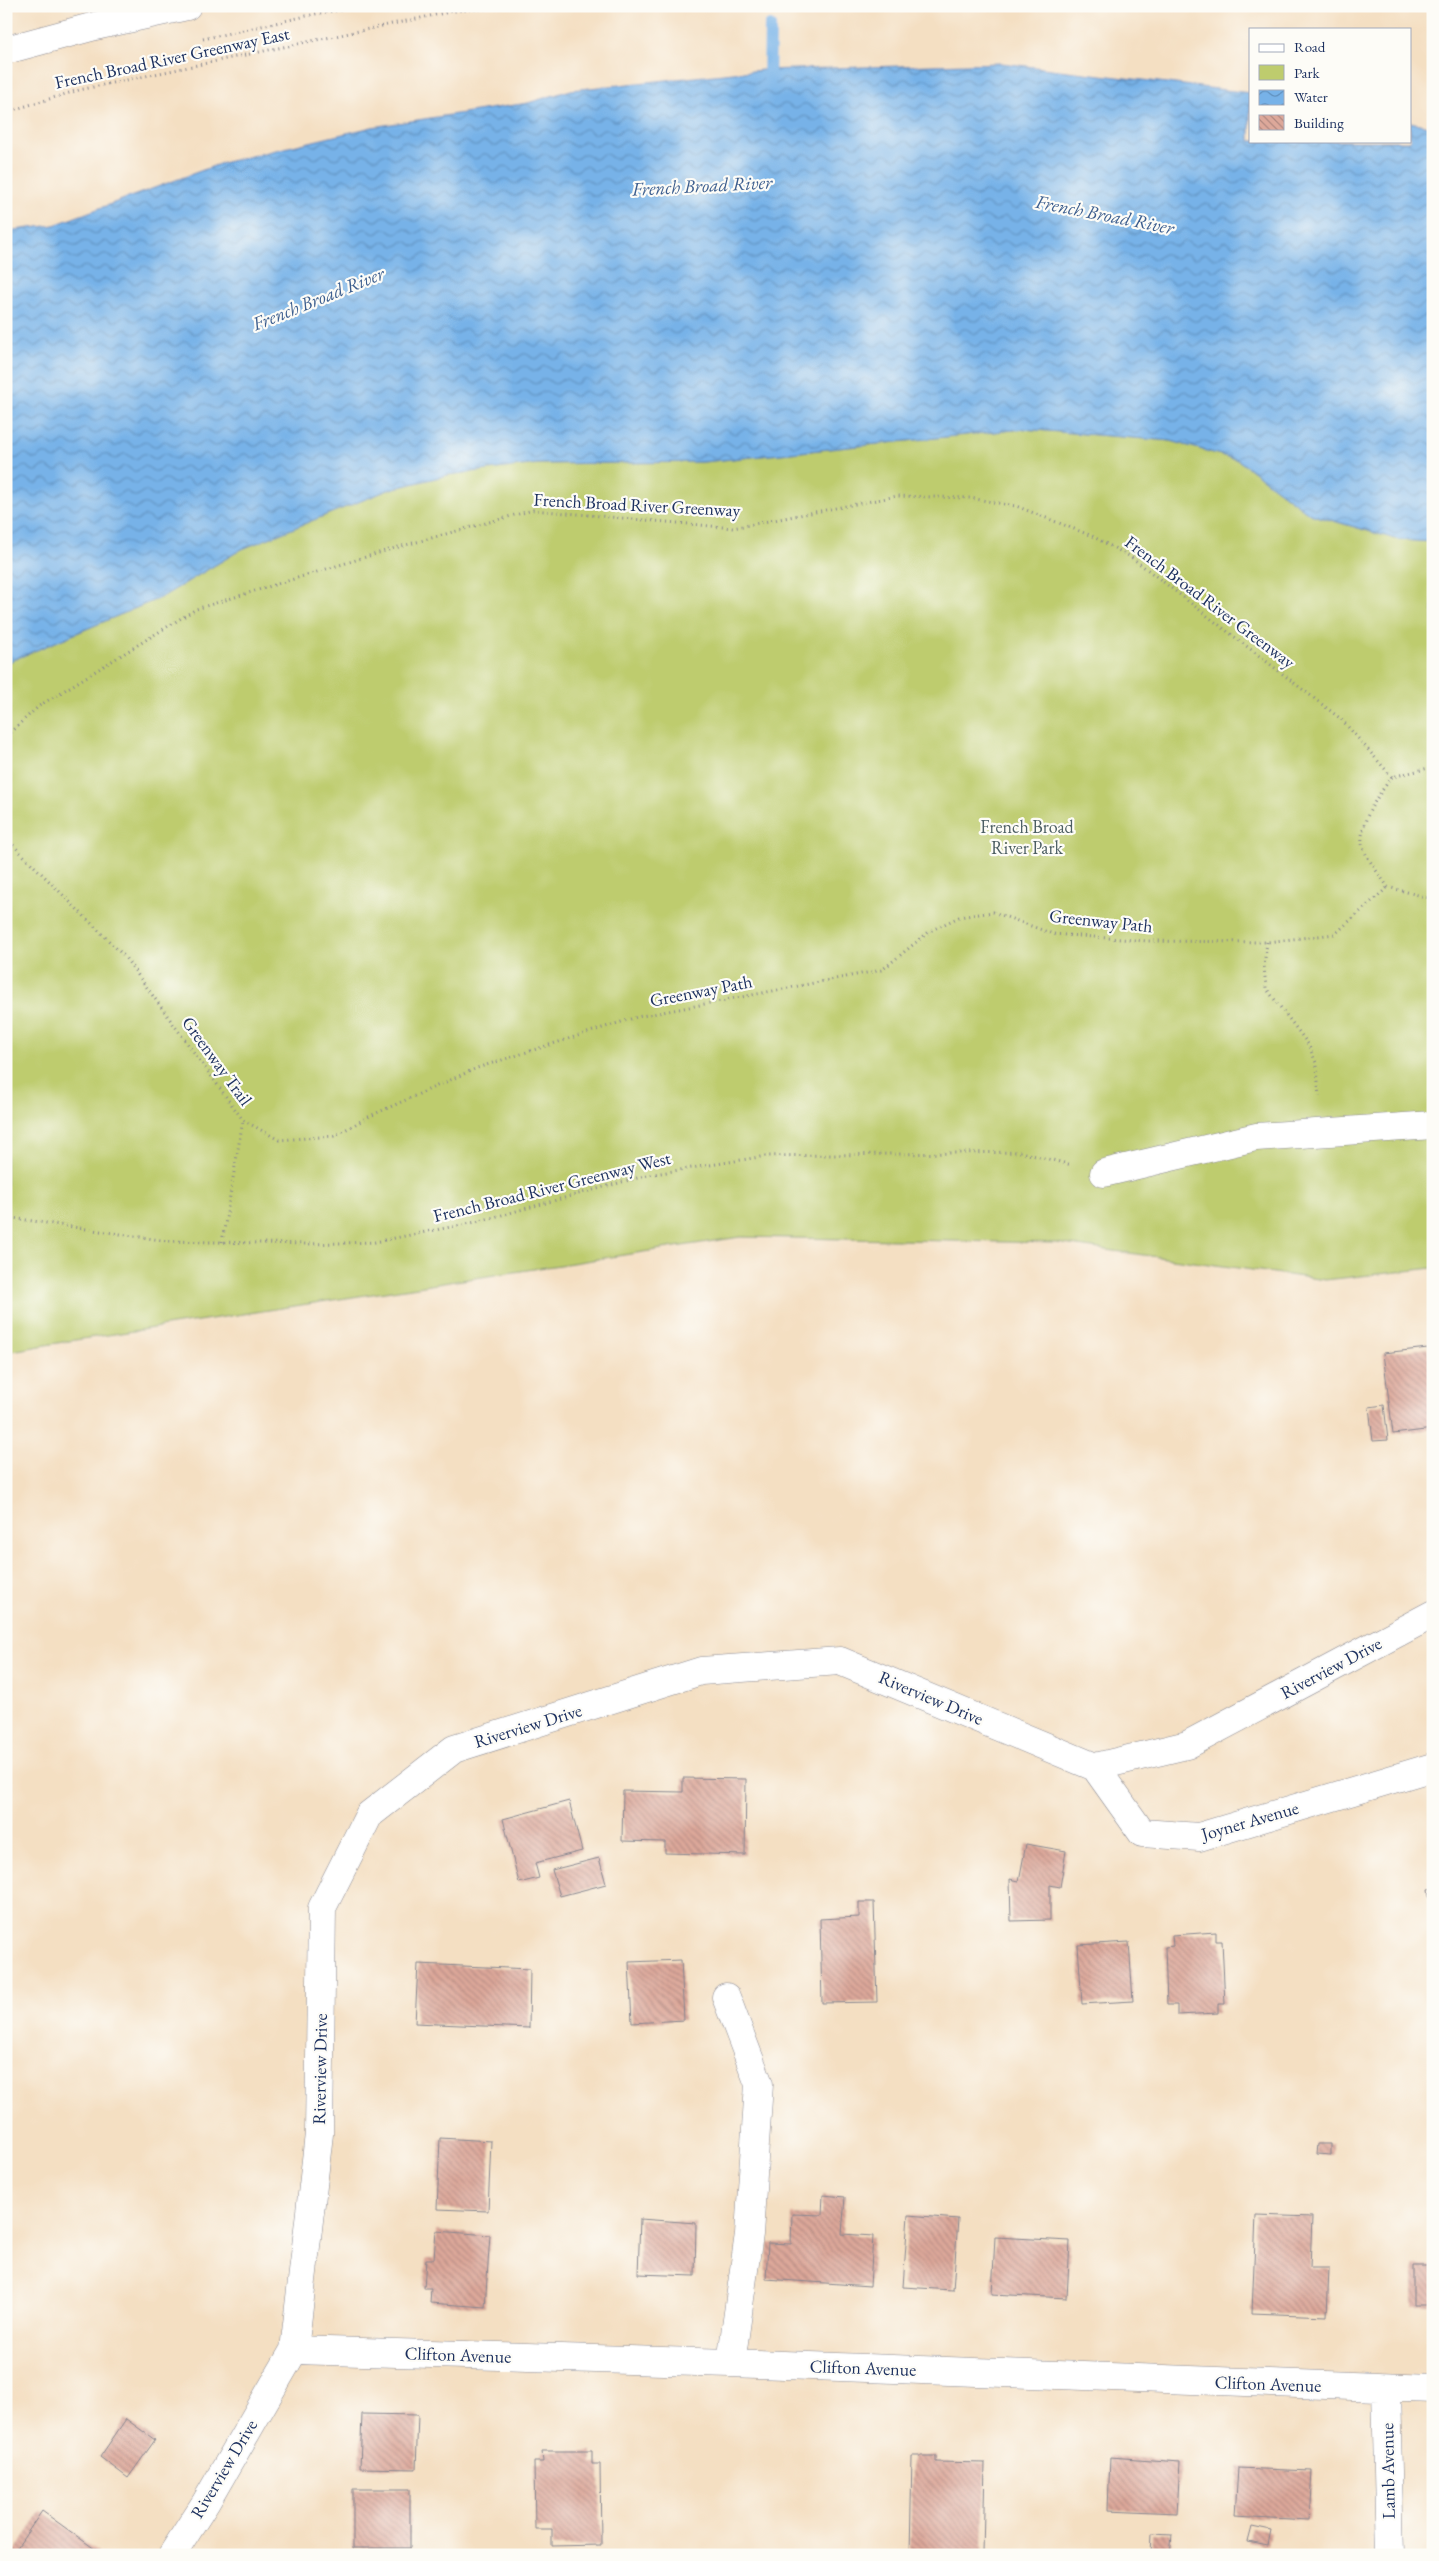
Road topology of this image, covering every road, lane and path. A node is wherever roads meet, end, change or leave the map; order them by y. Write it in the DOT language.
graph roads {
  1 [pos="187,6"];
  2 [pos="522,6"];
  3 [pos="6,50"];
  4 [pos="6,112"];
  5 [pos="6,736"];
  6 [pos="1433,768"];
  7 [pos="1392,777"];
  8 [pos="6,838"];
  9 [pos="1388,887"];
  10 [pos="1433,899"];
  11 [pos="1267,942"];
  12 [pos="637,1016"];
  13 [pos="243,1120"];
  14 [pos="1433,1125"];
  15 [pos="1321,1132"];
  16 [pos="1104,1173"];
  17 [pos="6,1217"];
  18 [pos="222,1242"];
  19 [pos="1433,1614"];
  20 [pos="1095,1767"];
  21 [pos="1433,1767"];
  22 [pos="726,1997"];
  23 [pos="294,2350"];
  24 [pos="731,2363"];
  25 [pos="1386,2388"];
  26 [pos="1433,2389"];
  27 [pos="172,2555"];
  28 [pos="1390,2555"];
  1 -- 3 [label="street"];
  2 -- 4 [label="path, French Broad River Greenway East"];
  5 -- 7 [label="path, French Broad River Greenway"];
  6 -- 7 [label="path"];
  7 -- 9 [label="path"];
  8 -- 13 [label="path, Greenway Trail"];
  9 -- 10 [label="path"];
  9 -- 11 [label="path, Greenway Path"];
  11 -- 12 [label="path, Greenway Path"];
  11 -- 15 [label="path"];
  12 -- 13 [label="path, Greenway Trail"];
  13 -- 18 [label="path"];
  14 -- 15 [label="street"];
  15 -- 16 [label="street"];
  16 -- 18 [label="path, French Broad River Greenway West"];
  17 -- 18 [label="path, French Broad River Greenway West"];
  19 -- 20 [label="street, Riverview Drive"];
  20 -- 21 [label="street, Joyner Avenue"];
  20 -- 23 [label="street, Riverview Drive"];
  22 -- 24 [label="street"];
  23 -- 24 [label="street, Clifton Avenue"];
  23 -- 27 [label="street, Riverview Drive"];
  24 -- 25 [label="street, Clifton Avenue"];
  25 -- 26 [label="street, Clifton Avenue"];
  25 -- 28 [label="street, Lamb Avenue"];
}
